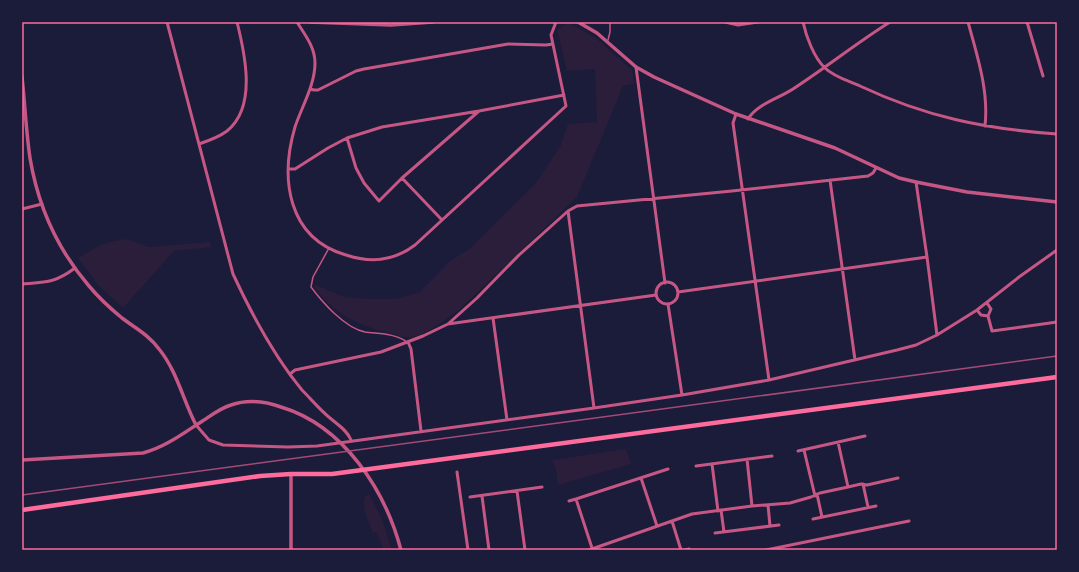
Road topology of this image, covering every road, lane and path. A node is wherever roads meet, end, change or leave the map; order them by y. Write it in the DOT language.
graph roads {
  1 [pos="167,22"];
  2 [pos="237,22"];
  3 [pos="297,22"];
  4 [pos="310,22"];
  5 [pos="433,22"];
  6 [pos="556,22"];
  7 [pos="578,22"];
  8 [pos="610,22"];
  9 [pos="725,22"];
  10 [pos="758,22"];
  11 [pos="803,22"];
  12 [pos="890,22"];
  13 [pos="968,22"];
  14 [pos="1027,22"];
  15 [pos="333,23"];
  16 [pos="607,42"];
  17 [pos="553,44"];
  18 [pos="636,67"];
  19 [pos="824,67"];
  20 [pos="1043,76"];
  21 [pos="22,77"];
  22 [pos="310,89"];
  23 [pos="564,95"];
  24 [pos="23,96"];
  25 [pos="479,111"];
  26 [pos="736,114"];
  27 [pos="748,120"];
  28 [pos="985,126"];
  29 [pos="1057,134"];
  30 [pos="347,138"];
  31 [pos="199,144"];
  32 [pos="876,168"];
  33 [pos="288,169"];
  34 [pos="402,178"];
  35 [pos="830,180"];
  36 [pos="916,182"];
  37 [pos="742,190"];
  38 [pos="654,199"];
  39 [pos="1057,202"];
  40 [pos="42,204"];
  41 [pos="22,209"];
  42 [pos="568,211"];
  43 [pos="442,220"];
  44 [pos="329,248"];
  45 [pos="1057,250"];
  46 [pos="928,257"];
  47 [pos="75,268"];
  48 [pos="842,269"];
  49 [pos="755,281"];
  50 [pos="665,282"];
  51 [pos="22,284"];
  52 [pos="678,292"];
  53 [pos="656,295"];
  54 [pos="987,303"];
  55 [pos="668,304"];
  56 [pos="580,305"];
  57 [pos="977,310"];
  58 [pos="988,316"];
  59 [pos="493,318"];
  60 [pos="1057,322"];
  61 [pos="448,324"];
  62 [pos="937,336"];
  63 [pos="408,342"];
  64 [pos="855,360"];
  65 [pos="290,374"];
  66 [pos="1057,377"];
  67 [pos="769,380"];
  68 [pos="682,395"];
  69 [pos="594,408"];
  70 [pos="507,420"];
  71 [pos="196,425"];
  72 [pos="420,431"];
  73 [pos="865,436"];
  74 [pos="351,440"];
  75 [pos="838,442"];
  76 [pos="804,450"];
  77 [pos="798,451"];
  78 [pos="772,456"];
  79 [pos="747,459"];
  80 [pos="22,460"];
  81 [pos="712,464"];
  82 [pos="696,466"];
  83 [pos="668,469"];
  84 [pos="457,472"];
  85 [pos="291,474"];
  86 [pos="641,478"];
  87 [pos="898,478"];
  88 [pos="863,484"];
  89 [pos="542,487"];
  90 [pos="848,487"];
  91 [pos="517,491"];
  92 [pos="816,495"];
  93 [pos="482,496"];
  94 [pos="470,497"];
  95 [pos="576,498"];
  96 [pos="569,501"];
  97 [pos="768,505"];
  98 [pos="752,506"];
  99 [pos="876,506"];
  100 [pos="868,507"];
  101 [pos="22,510"];
  102 [pos="719,510"];
  103 [pos="822,517"];
  104 [pos="813,519"];
  105 [pos="672,521"];
  106 [pos="908,521"];
  107 [pos="779,525"];
  108 [pos="657,526"];
  109 [pos="770,526"];
  110 [pos="724,532"];
  111 [pos="715,533"];
  112 [pos="594,549"];
  113 [pos="689,549"];
  114 [pos="291,550"];
  115 [pos="401,550"];
  116 [pos="468,550"];
  117 [pos="489,550"];
  118 [pos="525,550"];
  119 [pos="681,550"];
  120 [pos="685,550"];
  121 [pos="766,550"];
  1 -- 31 [label="street"];
  2 -- 31 [label="street"];
  3 -- 22 [label="street"];
  4 -- 15 [label="street"];
  5 -- 15 [label="street"];
  6 -- 17 [label="street"];
  7 -- 16 [label="street"];
  8 -- 16 [label="lane"];
  9 -- 10 [label="street"];
  11 -- 19 [label="street"];
  12 -- 19 [label="street"];
  13 -- 28 [label="street"];
  14 -- 20 [label="street"];
  16 -- 18 [label="street"];
  17 -- 22 [label="street"];
  17 -- 23 [label="street"];
  18 -- 26 [label="street"];
  18 -- 38 [label="street"];
  19 -- 27 [label="street"];
  19 -- 28 [label="street"];
  21 -- 24 [label="street"];
  22 -- 33 [label="street"];
  23 -- 25 [label="street"];
  23 -- 43 [label="street"];
  24 -- 40 [label="street"];
  25 -- 30 [label="street"];
  25 -- 34 [label="street"];
  26 -- 27 [label="street"];
  26 -- 37 [label="street"];
  27 -- 32 [label="street"];
  28 -- 29 [label="street"];
  30 -- 33 [label="street"];
  30 -- 34 [label="street"];
  31 -- 65 [label="street"];
  32 -- 35 [label="street"];
  32 -- 36 [label="street"];
  33 -- 44 [label="street"];
  34 -- 43 [label="street"];
  35 -- 37 [label="street"];
  35 -- 48 [label="street"];
  36 -- 39 [label="street"];
  36 -- 46 [label="street"];
  37 -- 38 [label="street"];
  37 -- 49 [label="street"];
  38 -- 42 [label="street"];
  38 -- 50 [label="street"];
  40 -- 41 [label="street"];
  40 -- 47 [label="street"];
  42 -- 56 [label="street"];
  42 -- 61 [label="street"];
  43 -- 44 [label="street"];
  44 -- 63 [label="lane"];
  45 -- 54 [label="street"];
  46 -- 48 [label="street"];
  46 -- 62 [label="street"];
  47 -- 51 [label="street"];
  47 -- 71 [label="street"];
  48 -- 49 [label="street"];
  48 -- 64 [label="street"];
  49 -- 52 [label="street"];
  49 -- 67 [label="street"];
  50 -- 52 [label="street"];
  50 -- 53 [label="street"];
  52 -- 55 [label="street"];
  53 -- 55 [label="street"];
  53 -- 56 [label="street"];
  54 -- 57 [label="street"];
  54 -- 58 [label="street"];
  55 -- 68 [label="street"];
  56 -- 59 [label="street"];
  56 -- 69 [label="street"];
  57 -- 58 [label="street"];
  57 -- 62 [label="street"];
  58 -- 60 [label="street"];
  59 -- 61 [label="street"];
  59 -- 70 [label="street"];
  61 -- 63 [label="street"];
  62 -- 64 [label="street"];
  63 -- 65 [label="street"];
  63 -- 72 [label="street"];
  64 -- 67 [label="street"];
  65 -- 74 [label="street"];
  66 -- 85 [label="main road"];
  67 -- 68 [label="street"];
  68 -- 69 [label="street"];
  69 -- 70 [label="street"];
  70 -- 72 [label="street"];
  71 -- 74 [label="street"];
  71 -- 80 [label="street"];
  71 -- 115 [label="street"];
  72 -- 74 [label="street"];
  73 -- 75 [label="street"];
  75 -- 76 [label="street"];
  75 -- 90 [label="street"];
  76 -- 77 [label="street"];
  76 -- 92 [label="street"];
  78 -- 79 [label="street"];
  79 -- 81 [label="street"];
  79 -- 98 [label="street"];
  81 -- 82 [label="street"];
  81 -- 102 [label="street"];
  83 -- 86 [label="street"];
  84 -- 116 [label="street"];
  85 -- 101 [label="main road"];
  85 -- 114 [label="street"];
  86 -- 95 [label="street"];
  86 -- 108 [label="street"];
  87 -- 88 [label="street"];
  88 -- 90 [label="street"];
  88 -- 100 [label="street"];
  89 -- 91 [label="street"];
  90 -- 92 [label="street"];
  91 -- 93 [label="street"];
  91 -- 118 [label="street"];
  92 -- 97 [label="street"];
  92 -- 103 [label="street"];
  93 -- 94 [label="street"];
  93 -- 117 [label="street"];
  95 -- 96 [label="street"];
  95 -- 112 [label="street"];
  97 -- 98 [label="street"];
  97 -- 109 [label="street"];
  98 -- 102 [label="street"];
  99 -- 100 [label="street"];
  100 -- 103 [label="street"];
  102 -- 105 [label="street"];
  102 -- 110 [label="street"];
  103 -- 104 [label="street"];
  105 -- 108 [label="street"];
  105 -- 119 [label="street"];
  106 -- 121 [label="street"];
  107 -- 109 [label="street"];
  108 -- 112 [label="street"];
  109 -- 110 [label="street"];
  110 -- 111 [label="street"];
  113 -- 120 [label="street"];
}
